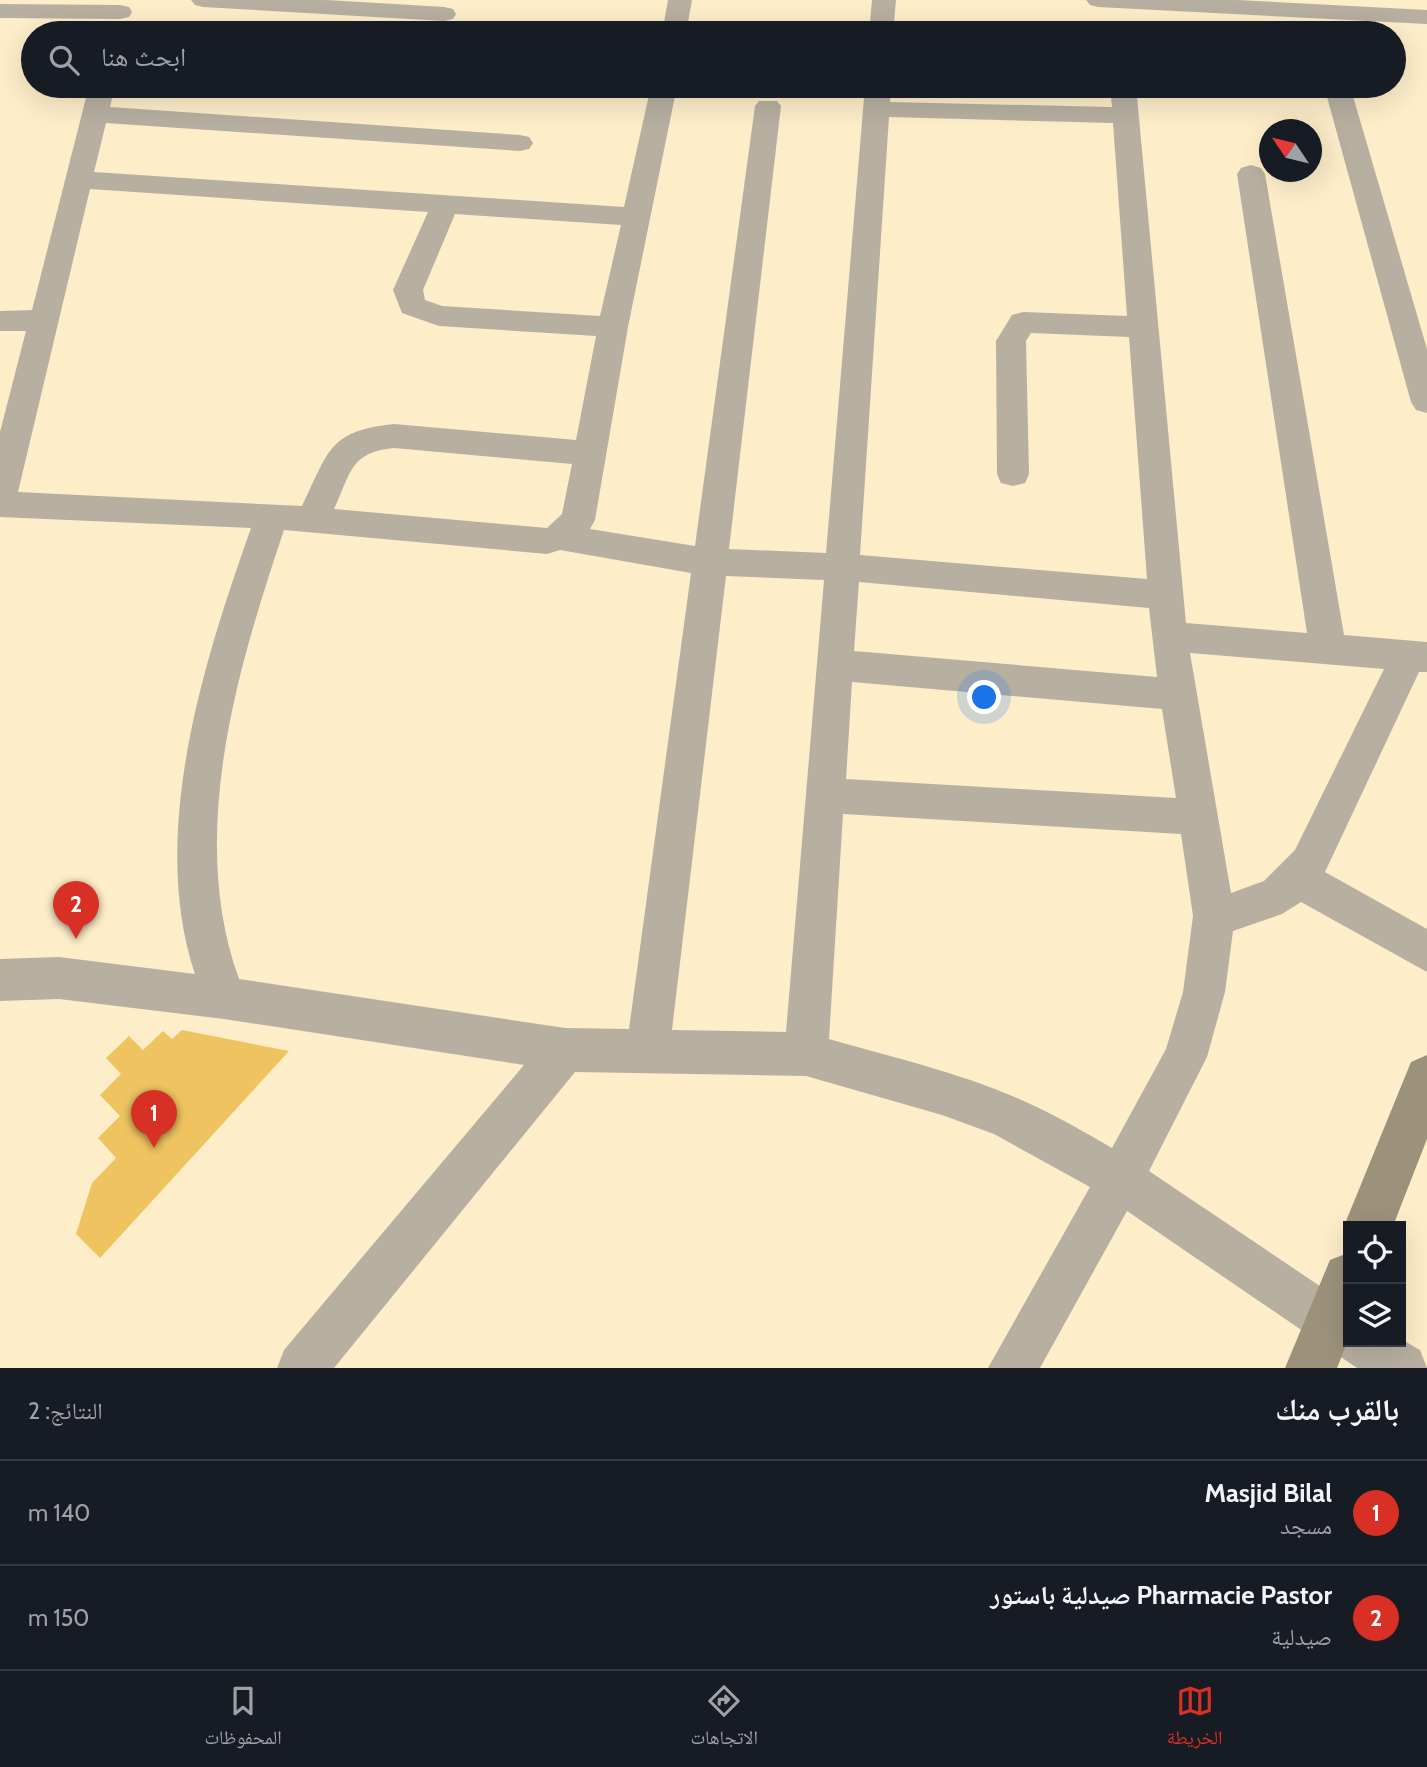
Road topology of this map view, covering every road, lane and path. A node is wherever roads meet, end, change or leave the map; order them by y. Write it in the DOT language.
graph roads {
  1 [pos="203,0"];
  2 [pos="680,0"];
  3 [pos="884,0"];
  4 [pos="1098,0"];
  5 [pos="1116,8"];
  6 [pos="0,11"];
  7 [pos="444,14"];
  8 [pos="120,15"];
  9 [pos="1318,16"];
  10 [pos="1427,17"];
  11 [pos="676,21"];
  12 [pos="882,21"];
  13 [pos="662,98"];
  14 [pos="877,98"];
  15 [pos="959,98"];
  16 [pos="1340,98"];
  17 [pos="98,100"];
  18 [pos="1124,100"];
  19 [pos="768,106"];
  20 [pos="520,144"];
  21 [pos="1251,174"];
  22 [pos="78,180"];
  23 [pos="445,204"];
  24 [pos="638,217"];
  25 [pos="44,320"];
  26 [pos="0,321"];
  27 [pos="613,327"];
  28 [pos="1144,327"];
  29 [pos="1427,402"];
  30 [pos="590,453"];
  31 [pos="1013,474"];
  32 [pos="0,496"];
  33 [pos="0,504"];
  34 [pos="272,516"];
  35 [pos="312,520"];
  36 [pos="560,537"];
  37 [pos="710,562"];
  38 [pos="842,566"];
  39 [pos="1167,595"];
  40 [pos="1169,637"];
  41 [pos="1328,649"];
  42 [pos="1418,656"];
  43 [pos="835,665"];
  44 [pos="1180,695"];
  45 [pos="825,796"];
  46 [pos="1199,817"];
  47 [pos="1298,878"];
  48 [pos="1214,916"];
  49 [pos="1427,952"];
  50 [pos="0,980"];
  51 [pos="224,998"];
  52 [pos="565,1050"];
  53 [pos="648,1051"];
  54 [pos="806,1054"];
  55 [pos="1427,1078"];
  56 [pos="1120,1179"];
  57 [pos="1371,1221"];
  58 [pos="1343,1317"];
  59 [pos="1343,1324"];
  60 [pos="1378,1347"];
  61 [pos="302,1368"];
  62 [pos="1013,1368"];
  63 [pos="1311,1368"];
  64 [pos="1402,1368"];
  1 -- 7 [label="street"];
  2 -- 11 [label="street"];
  3 -- 12 [label="street"];
  4 -- 5 [label="street"];
  5 -- 9 [label="street"];
  6 -- 8 [label="street"];
  9 -- 10 [label="street"];
  13 -- 24 [label="street"];
  14 -- 38 [label="street"];
  15 -- 18 [label="street"];
  16 -- 29 [label="street"];
  17 -- 20 [label="street"];
  17 -- 22 [label="street"];
  18 -- 28 [label="street"];
  19 -- 37 [label="street"];
  21 -- 41 [label="street"];
  22 -- 23 [label="street"];
  22 -- 25 [label="street"];
  23 -- 24 [label="street"];
  23 -- 27 [label="street"];
  24 -- 27 [label="street"];
  25 -- 26 [label="street"];
  25 -- 32 [label="street"];
  27 -- 30 [label="street"];
  28 -- 31 [label="street"];
  28 -- 39 [label="street"];
  30 -- 35 [label="street"];
  30 -- 36 [label="street"];
  33 -- 34 [label="street"];
  34 -- 35 [label="street"];
  34 -- 51 [label="street"];
  35 -- 36 [label="street"];
  36 -- 37 [label="street"];
  37 -- 38 [label="street"];
  37 -- 53 [label="street"];
  38 -- 39 [label="street"];
  38 -- 43 [label="street"];
  39 -- 40 [label="street"];
  40 -- 41 [label="street"];
  40 -- 44 [label="street"];
  41 -- 42 [label="street"];
  42 -- 47 [label="street"];
  43 -- 44 [label="street"];
  43 -- 45 [label="street"];
  44 -- 46 [label="street"];
  45 -- 46 [label="street"];
  45 -- 54 [label="street"];
  46 -- 48 [label="street"];
  47 -- 48 [label="street"];
  47 -- 49 [label="street"];
  48 -- 56 [label="street"];
  50 -- 51 [label="street"];
  51 -- 52 [label="street"];
  52 -- 53 [label="street"];
  52 -- 61 [label="street"];
  53 -- 54 [label="street"];
  54 -- 56 [label="street"];
  55 -- 57 [label="street"];
  56 -- 58 [label="street"];
  56 -- 62 [label="street"];
  59 -- 63 [label="street"];
  60 -- 64 [label="street"];
}
